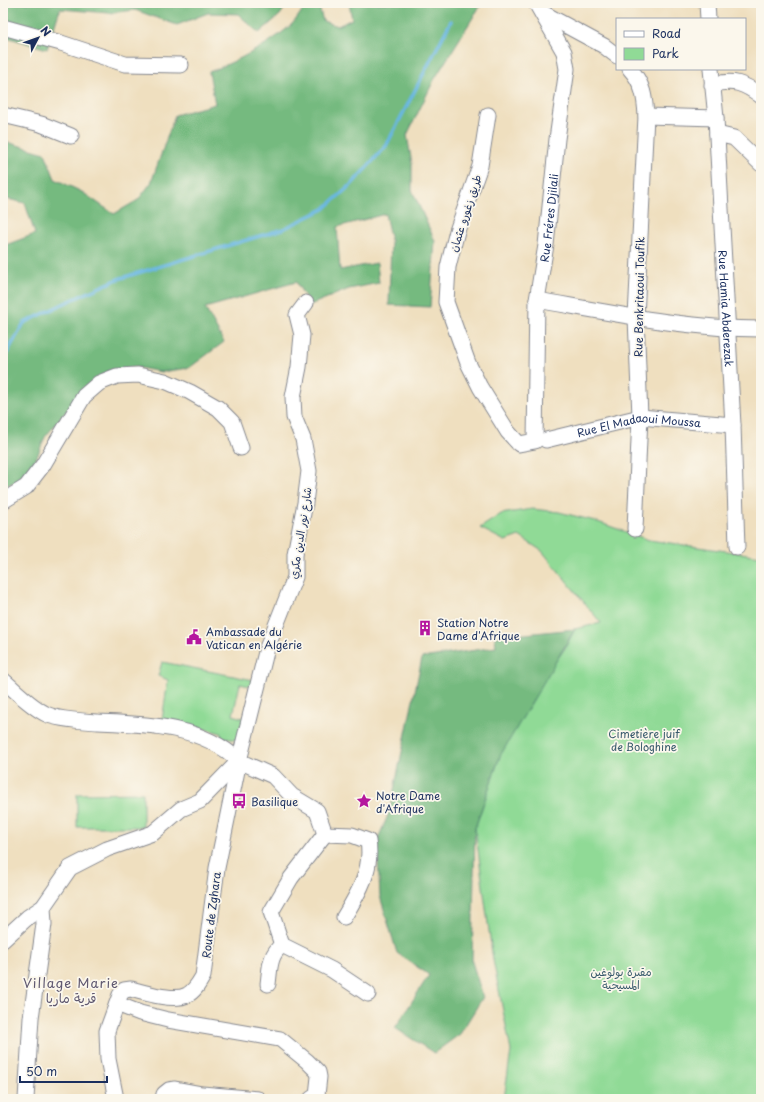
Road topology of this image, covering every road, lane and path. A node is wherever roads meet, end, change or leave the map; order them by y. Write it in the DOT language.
graph roads {
  1 [pos="707,3"];
  2 [pos="540,8"];
  3 [pos="708,18"];
  4 [pos="3,27"];
  5 [pos="616,55"];
  6 [pos="181,65"];
  7 [pos="631,70"];
  8 [pos="711,70"];
  9 [pos="712,85"];
  10 [pos="761,96"];
  11 [pos="3,115"];
  12 [pos="488,115"];
  13 [pos="646,116"];
  14 [pos="716,118"];
  15 [pos="717,134"];
  16 [pos="71,136"];
  17 [pos="761,164"];
  18 [pos="537,300"];
  19 [pos="306,303"];
  20 [pos="636,317"];
  21 [pos="728,329"];
  22 [pos="761,329"];
  23 [pos="640,417"];
  24 [pos="733,425"];
  25 [pos="541,440"];
  26 [pos="241,448"];
  27 [pos="3,501"];
  28 [pos="635,529"];
  29 [pos="737,547"];
  30 [pos="3,680"];
  31 [pos="235,757"];
  32 [pos="325,834"];
  33 [pos="42,907"];
  34 [pos="344,917"];
  35 [pos="3,940"];
  36 [pos="282,945"];
  37 [pos="268,984"];
  38 [pos="368,994"];
  39 [pos="117,1004"];
  40 [pos="26,1099"];
  41 [pos="116,1099"];
  42 [pos="163,1099"];
  43 [pos="258,1099"];
  44 [pos="311,1099"];
  1 -- 3 [label="street"];
  2 -- 5 [label="street"];
  2 -- 18 [label="street, Rue Fréres Djilali"];
  4 -- 6 [label="street"];
  7 -- 13 [label="street, Rue Benkritaoui Toufik"];
  8 -- 9 [label="street, Rue Hamia Abderezak"];
  9 -- 10 [label="street"];
  9 -- 14 [label="street, Rue Hamia Abderezak"];
  11 -- 16 [label="street"];
  12 -- 25 [label="street, طريق زغورو عثمان"];
  13 -- 14 [label="street"];
  13 -- 20 [label="street, Rue Benkritaoui Toufik"];
  14 -- 15 [label="street, Rue Hamia Abderezak"];
  15 -- 17 [label="street"];
  15 -- 21 [label="street, Rue Hamia Abderezak"];
  18 -- 20 [label="street"];
  18 -- 25 [label="street, Rue Fréres Djilali"];
  19 -- 31 [label="street, شارع نور الدين مكري"];
  20 -- 21 [label="street"];
  20 -- 23 [label="street, Rue Benkritaoui Toufik"];
  21 -- 22 [label="street"];
  21 -- 24 [label="street, Rue Hamia Abderezak"];
  23 -- 24 [label="street, Rue El Madaoui Moussa"];
  23 -- 25 [label="street, Rue El Madaoui Moussa"];
  23 -- 28 [label="street, Rue Benkritaoui Toufik"];
  24 -- 29 [label="street, Rue Hamia Abderezak"];
  26 -- 27 [label="street"];
  30 -- 31 [label="street"];
  31 -- 32 [label="street"];
  31 -- 33 [label="street"];
  31 -- 39 [label="street, Route de Zghara"];
  32 -- 34 [label="street"];
  32 -- 36 [label="street"];
  33 -- 35 [label="street"];
  33 -- 40 [label="street"];
  36 -- 37 [label="street"];
  36 -- 38 [label="street"];
  39 -- 41 [label="street"];
  39 -- 44 [label="street"];
  42 -- 43 [label="street"];
}
